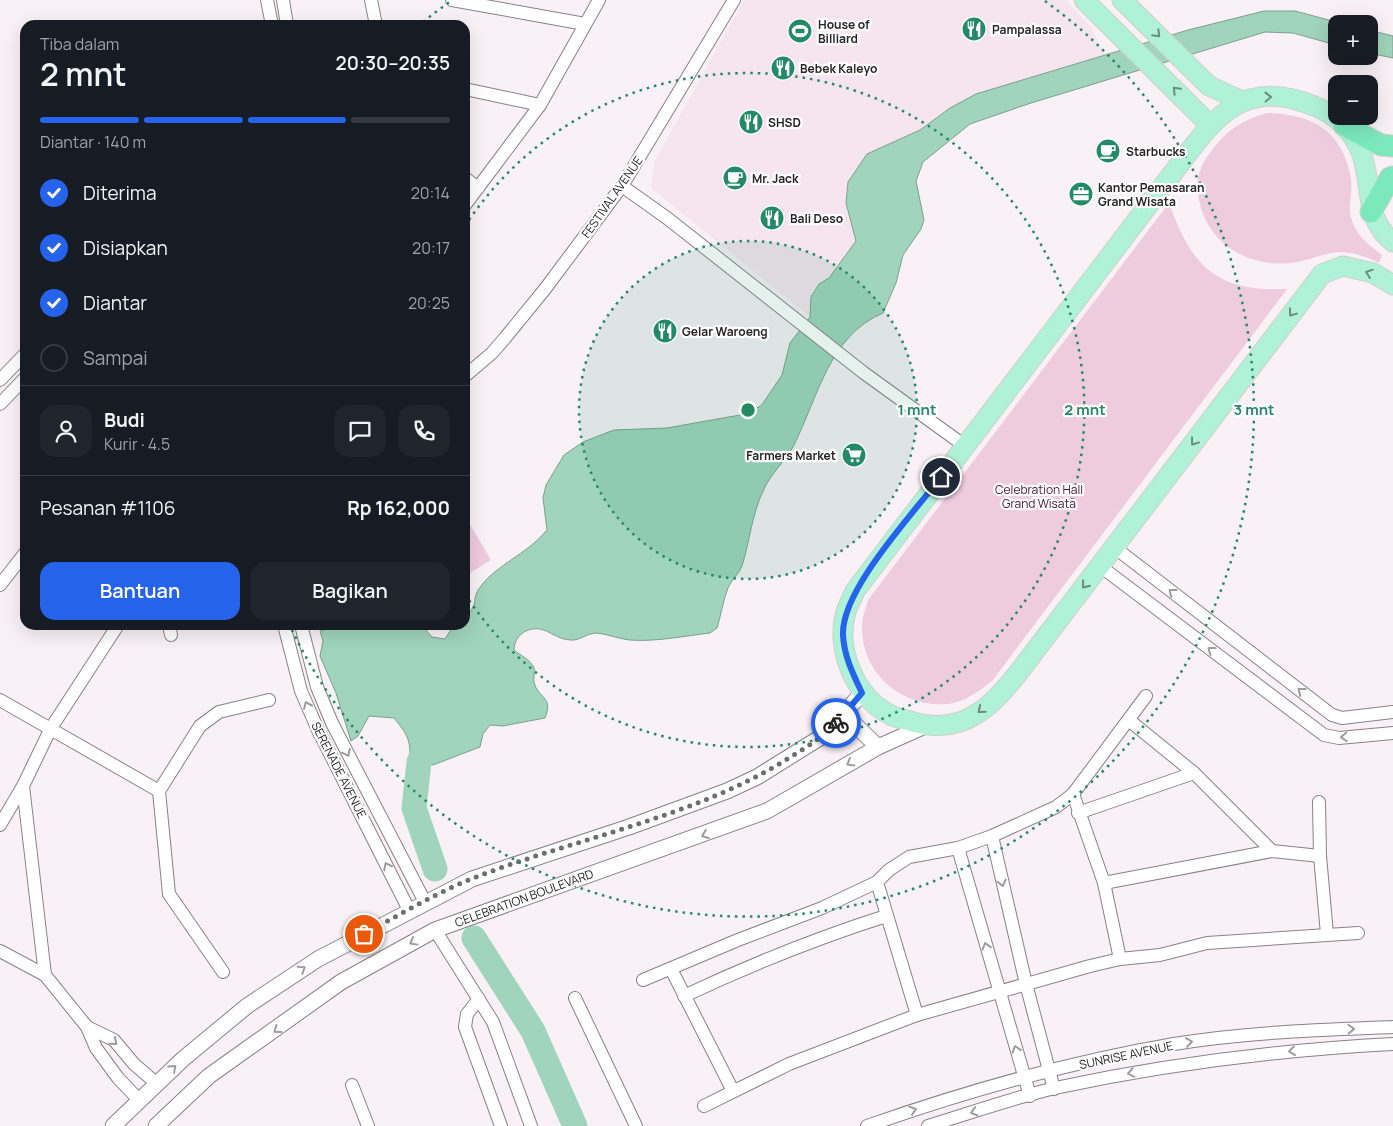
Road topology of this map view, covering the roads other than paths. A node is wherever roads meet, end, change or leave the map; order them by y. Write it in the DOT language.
graph roads {
  1 [pos="267,0"];
  2 [pos="283,0"];
  3 [pos="371,0"];
  4 [pos="452,0"];
  5 [pos="599,0"];
  6 [pos="734,0"];
  7 [pos="1084,0"];
  8 [pos="1122,0"];
  9 [pos="271,20"];
  10 [pos="286,20"];
  11 [pos="375,20"];
  12 [pos="585,24"];
  13 [pos="470,90"];
  14 [pos="1242,101"];
  15 [pos="540,105"];
  16 [pos="1328,112"];
  17 [pos="1210,125"];
  18 [pos="1344,125"];
  19 [pos="1393,146"];
  20 [pos="1393,177"];
  21 [pos="470,182"];
  22 [pos="622,186"];
  23 [pos="478,188"];
  24 [pos="470,198"];
  25 [pos="1371,212"];
  26 [pos="1393,242"];
  27 [pos="1393,285"];
  28 [pos="20,359"];
  29 [pos="470,372"];
  30 [pos="0,380"];
  31 [pos="20,383"];
  32 [pos="0,404"];
  33 [pos="965,446"];
  34 [pos="1114,547"];
  35 [pos="20,560"];
  36 [pos="1100,566"];
  37 [pos="0,585"];
  38 [pos="115,630"];
  39 [pos="285,630"];
  40 [pos="302,630"];
  41 [pos="862,693"];
  42 [pos="1146,696"];
  43 [pos="0,700"];
  44 [pos="269,700"];
  45 [pos="1393,712"];
  46 [pos="844,714"];
  47 [pos="1130,721"];
  48 [pos="925,726"];
  49 [pos="51,728"];
  50 [pos="1393,733"];
  51 [pos="878,747"];
  52 [pos="1194,773"];
  53 [pos="23,786"];
  54 [pos="159,791"];
  55 [pos="1073,794"];
  56 [pos="1319,802"];
  57 [pos="1078,813"];
  58 [pos="0,825"];
  59 [pos="992,836"];
  60 [pos="958,848"];
  61 [pos="1272,851"];
  62 [pos="1320,856"];
  63 [pos="877,882"];
  64 [pos="1104,882"];
  65 [pos="425,902"];
  66 [pos="409,910"];
  67 [pos="886,916"];
  68 [pos="435,930"];
  69 [pos="1358,933"];
  70 [pos="1327,934"];
  71 [pos="0,950"];
  72 [pos="1120,959"];
  73 [pos="671,969"];
  74 [pos="223,972"];
  75 [pos="45,975"];
  76 [pos="643,980"];
  77 [pos="1026,984"];
  78 [pos="999,992"];
  79 [pos="684,996"];
  80 [pos="575,998"];
  81 [pos="479,999"];
  82 [pos="917,1015"];
  83 [pos="88,1027"];
  84 [pos="1393,1027"];
  85 [pos="1393,1044"];
  86 [pos="1049,1070"];
  87 [pos="1025,1077"];
  88 [pos="156,1083"];
  89 [pos="352,1085"];
  90 [pos="1054,1089"];
  91 [pos="733,1091"];
  92 [pos="1030,1096"];
  93 [pos="139,1100"];
  94 [pos="704,1106"];
  95 [pos="364,1124"];
  96 [pos="113,1126"];
  97 [pos="156,1126"];
  98 [pos="502,1126"];
  99 [pos="531,1126"];
  100 [pos="636,1126"];
  101 [pos="867,1126"];
  102 [pos="928,1126"];
  1 -- 9 [label="street"];
  2 -- 10 [label="street"];
  3 -- 11 [label="street"];
  4 -- 12 [label="street"];
  5 -- 12 [label="street"];
  6 -- 22 [label="street, FESTIVAL AVENUE"];
  17 -- 7 [label="main road, one-way"];
  8 -- 14 [label="main road, one-way"];
  12 -- 15 [label="street"];
  13 -- 15 [label="street"];
  14 -- 16 [label="main road, one-way"];
  14 -- 17 [label="main road"];
  15 -- 23 [label="street"];
  17 -- 33 [label="main road"];
  18 -- 19 [label="highway"];
  18 -- 25 [label="main road"];
  20 -- 25 [label="highway"];
  21 -- 23 [label="street"];
  22 -- 29 [label="street, FESTIVAL AVENUE"];
  22 -- 33 [label="street"];
  23 -- 24 [label="street"];
  25 -- 26 [label="main road"];
  27 -- 34 [label="main road, one-way"];
  28 -- 30 [label="street"];
  31 -- 32 [label="street"];
  33 -- 41 [label="main road"];
  34 -- 36 [label="main road"];
  45 -- 34 [label="street, one-way"];
  35 -- 37 [label="street"];
  36 -- 48 [label="main road, one-way"];
  50 -- 36 [label="street, one-way"];
  38 -- 49 [label="street"];
  66 -- 39 [label="street, SERENADE AVENUE, one-way"];
  40 -- 65 [label="street, SERENADE AVENUE, one-way"];
  41 -- 46 [label="street"];
  41 -- 48 [label="main road"];
  42 -- 47 [label="street"];
  43 -- 49 [label="street"];
  44 -- 54 [label="street"];
  46 -- 51 [label="street"];
  46 -- 65 [label="street"];
  47 -- 52 [label="street"];
  47 -- 55 [label="street"];
  48 -- 51 [label="street, CELEBRATION BOULEVARD"];
  49 -- 53 [label="street"];
  49 -- 54 [label="street"];
  51 -- 68 [label="street, CELEBRATION BOULEVARD, one-way"];
  52 -- 57 [label="street"];
  52 -- 61 [label="street"];
  53 -- 58 [label="street"];
  53 -- 75 [label="street"];
  54 -- 74 [label="street"];
  55 -- 57 [label="street"];
  55 -- 59 [label="street"];
  56 -- 62 [label="street"];
  57 -- 64 [label="street"];
  59 -- 60 [label="street"];
  59 -- 77 [label="street, one-way"];
  60 -- 63 [label="street"];
  78 -- 60 [label="street, one-way"];
  61 -- 62 [label="street"];
  61 -- 64 [label="street"];
  62 -- 70 [label="street"];
  63 -- 67 [label="street"];
  63 -- 73 [label="street"];
  64 -- 72 [label="street"];
  65 -- 66 [label="street"];
  88 -- 66 [label="street, one-way"];
  67 -- 79 [label="street"];
  67 -- 82 [label="street"];
  68 -- 81 [label="street"];
  68 -- 97 [label="street, CELEBRATION BOULEVARD, one-way"];
  69 -- 70 [label="street"];
  70 -- 72 [label="street"];
  71 -- 75 [label="street"];
  72 -- 77 [label="street"];
  73 -- 76 [label="street"];
  73 -- 79 [label="street"];
  75 -- 83 [label="street"];
  77 -- 78 [label="street"];
  77 -- 86 [label="street"];
  78 -- 82 [label="street"];
  87 -- 78 [label="street, one-way"];
  79 -- 91 [label="street"];
  80 -- 100 [label="street"];
  81 -- 98 [label="street"];
  81 -- 99 [label="street"];
  82 -- 91 [label="street"];
  83 -- 88 [label="street, one-way"];
  83 -- 93 [label="street"];
  86 -- 84 [label="street, SUNRISE AVENUE, one-way"];
  85 -- 90 [label="street, SUNRISE AVENUE, one-way"];
  86 -- 87 [label="street, SUNRISE AVENUE"];
  86 -- 90 [label="street"];
  87 -- 92 [label="street"];
  101 -- 87 [label="street, SUNRISE AVENUE, one-way"];
  88 -- 93 [label="street"];
  89 -- 95 [label="street"];
  90 -- 92 [label="street, SUNRISE AVENUE"];
  91 -- 94 [label="street"];
  92 -- 102 [label="street, SUNRISE AVENUE, one-way"];
  93 -- 96 [label="street"];
}
